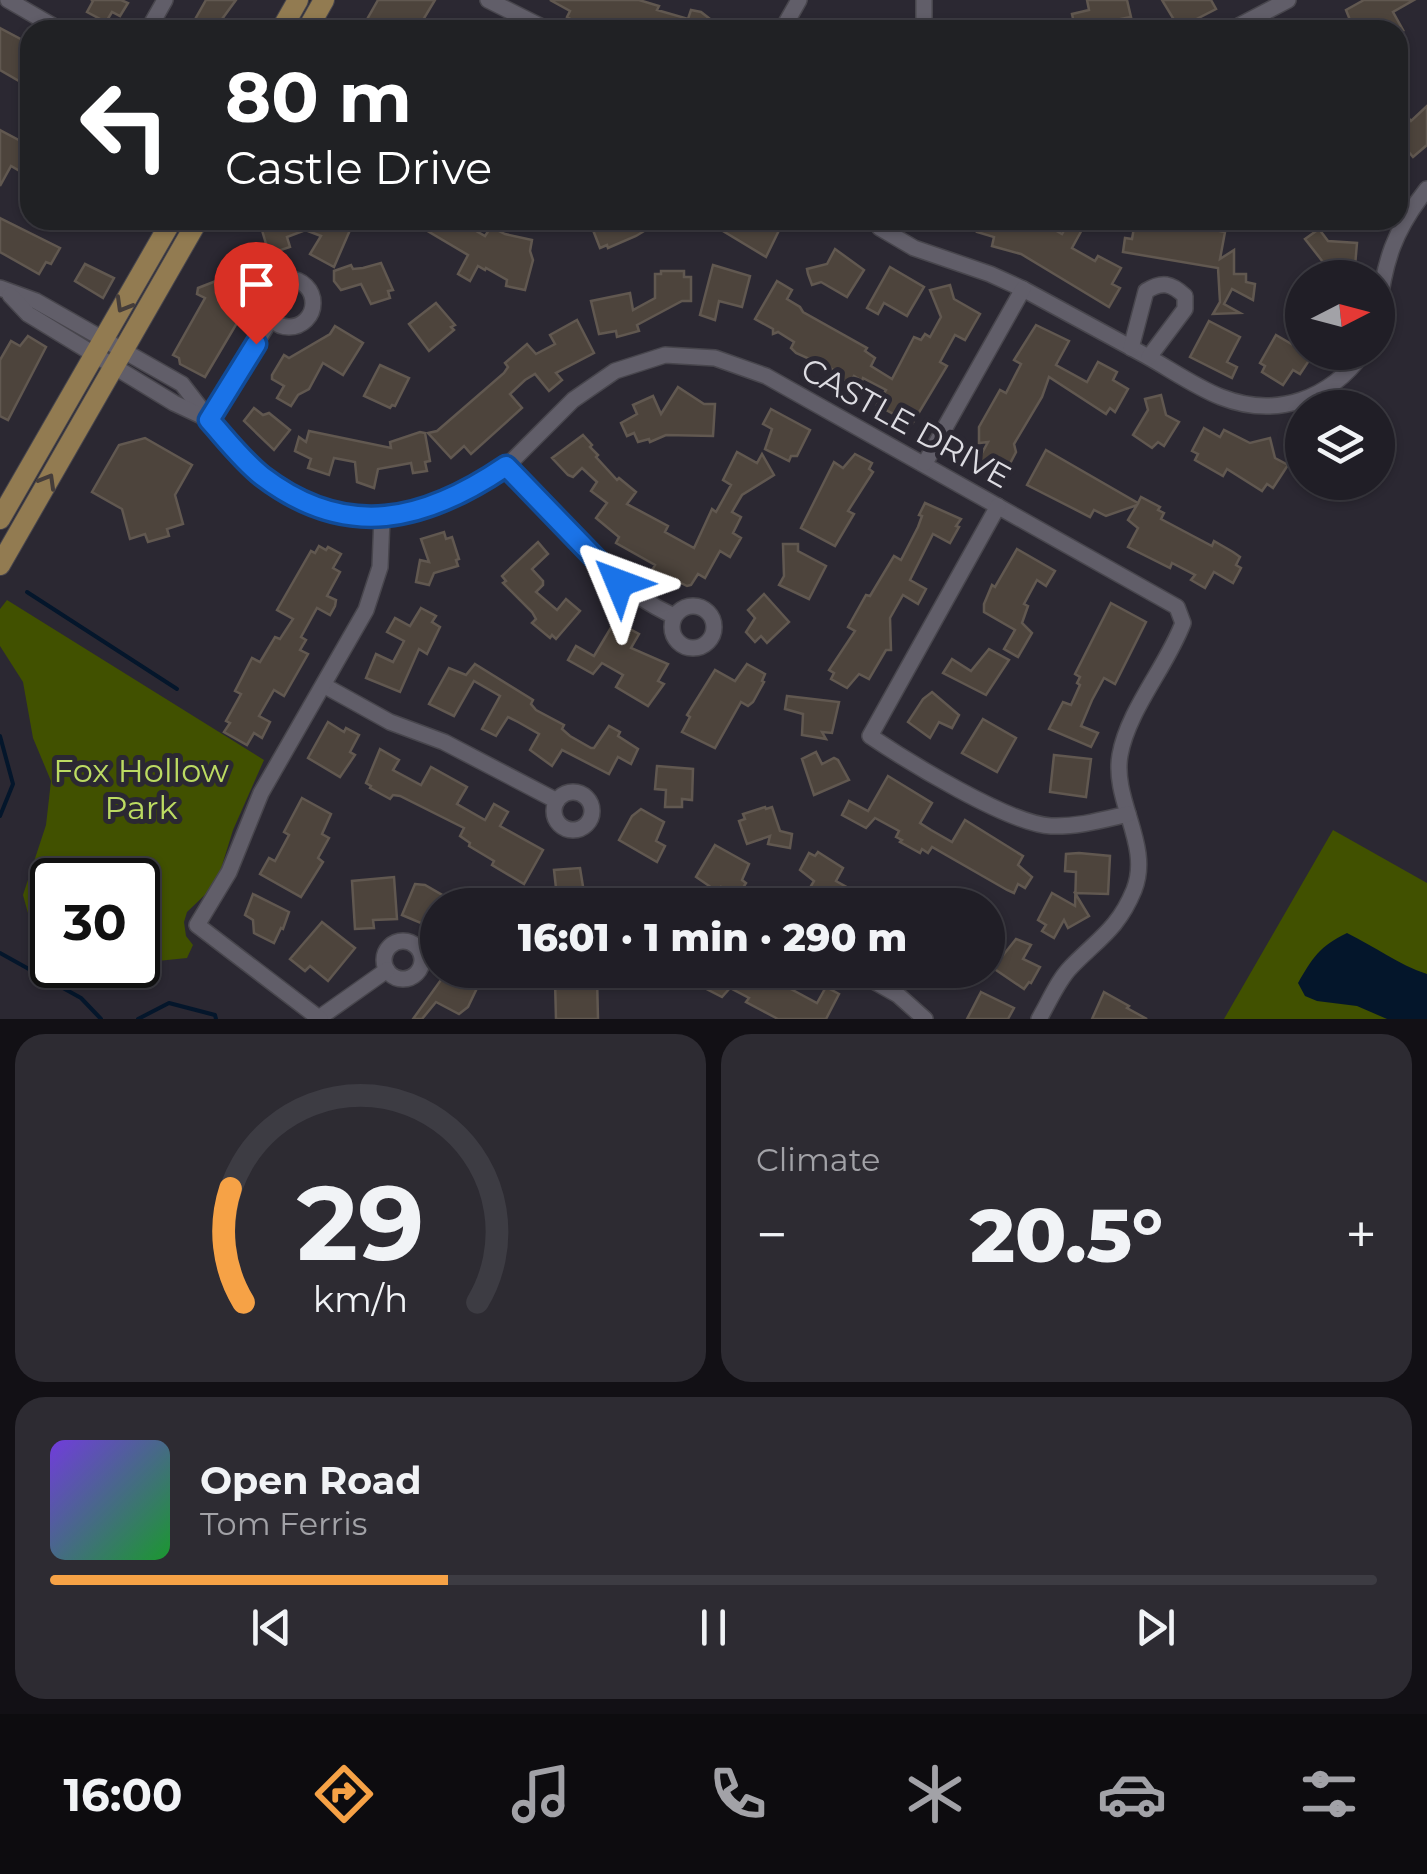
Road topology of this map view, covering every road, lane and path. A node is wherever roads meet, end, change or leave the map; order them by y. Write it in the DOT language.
graph roads {
  1 [pos="8,0"];
  2 [pos="488,0"];
  3 [pos="1288,0"];
  4 [pos="43,20"];
  5 [pos="528,20"];
  6 [pos="1249,20"];
  7 [pos="1427,189"];
  8 [pos="1408,208"];
  9 [pos="166,230"];
  10 [pos="192,230"];
  11 [pos="883,230"];
  12 [pos="1396,230"];
  13 [pos="1386,260"];
  14 [pos="1023,289"];
  15 [pos="2,295"];
  16 [pos="272,319"];
  17 [pos="99,347"];
  18 [pos="1131,348"];
  19 [pos="1149,357"];
  20 [pos="119,358"];
  21 [pos="1351,370"];
  22 [pos="209,420"];
  23 [pos="925,463"];
  24 [pos="506,466"];
  25 [pos="998,506"];
  26 [pos="382,518"];
  27 [pos="0,519"];
  28 [pos="0,565"];
  29 [pos="674,616"];
  30 [pos="324,686"];
  31 [pos="557,801"];
  32 [pos="1128,814"];
  33 [pos="387,970"];
  34 [pos="886,988"];
  35 [pos="320,1018"];
  36 [pos="925,1019"];
  37 [pos="1039,1019"];
  1 -- 4 [label="street"];
  2 -- 5 [label="street"];
  3 -- 6 [label="street"];
  7 -- 8 [label="street"];
  9 -- 17 [label="main road, one-way"];
  10 -- 20 [label="main road"];
  11 -- 14 [label="street"];
  12 -- 13 [label="street"];
  14 -- 18 [label="street"];
  14 -- 23 [label="street"];
  15 -- 17 [label="street, CASTLE DRIVE"];
  16 -- 22 [label="street"];
  17 -- 20 [label="street, CASTLE DRIVE"];
  17 -- 27 [label="main road"];
  18 -- 19 [label="street"];
  18 -- 19 [label="street"];
  19 -- 21 [label="street"];
  20 -- 22 [label="street, CASTLE DRIVE"];
  28 -- 20 [label="main road, one-way"];
  22 -- 26 [label="street, CASTLE DRIVE"];
  23 -- 24 [label="street, CASTLE DRIVE"];
  23 -- 25 [label="street, CASTLE DRIVE"];
  24 -- 26 [label="street, CASTLE DRIVE"];
  24 -- 29 [label="street"];
  25 -- 32 [label="street, CASTLE DRIVE"];
  25 -- 32 [label="street"];
  26 -- 30 [label="street"];
  30 -- 31 [label="street"];
  30 -- 35 [label="street"];
  32 -- 37 [label="street, CASTLE DRIVE"];
  33 -- 35 [label="street"];
  34 -- 36 [label="street"];
}
